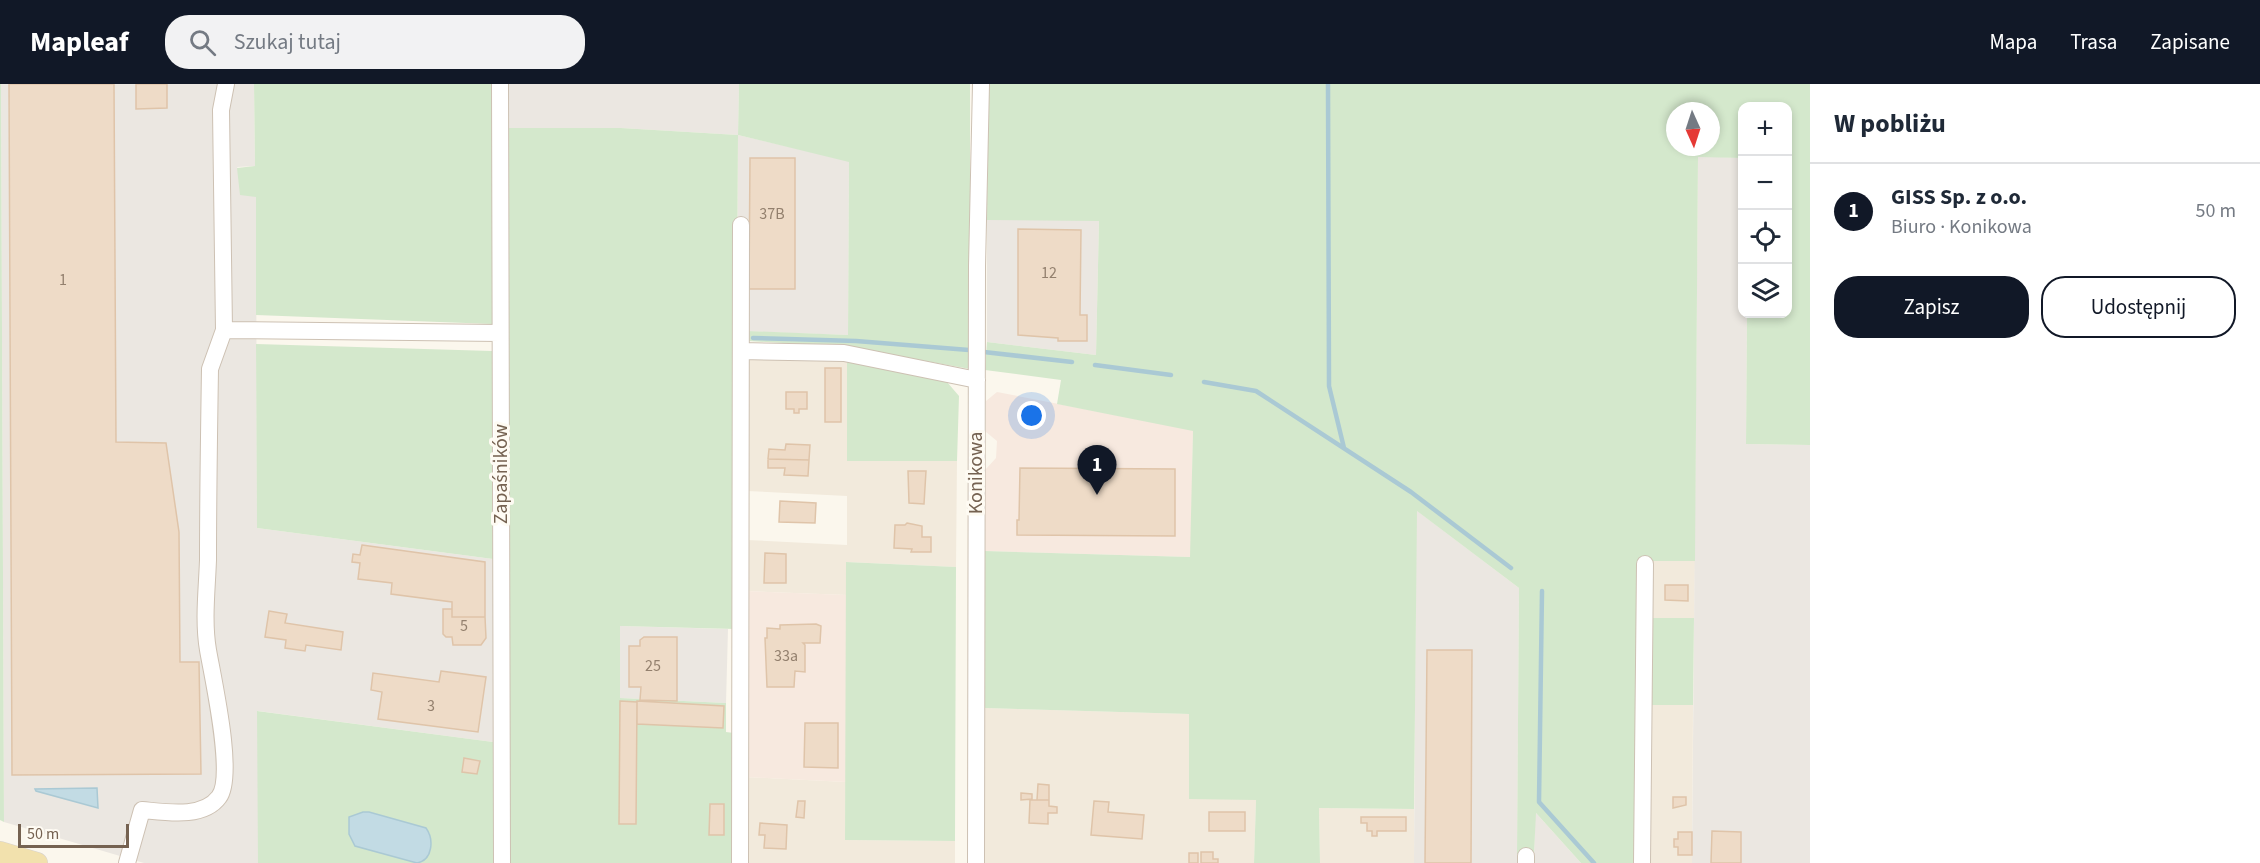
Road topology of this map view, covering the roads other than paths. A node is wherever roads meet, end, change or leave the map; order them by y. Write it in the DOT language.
graph roads {
  1 [pos="226,84"];
  2 [pos="500,84"];
  3 [pos="981,84"];
  4 [pos="741,225"];
  5 [pos="224,330"];
  6 [pos="500,333"];
  7 [pos="742,351"];
  8 [pos="977,380"];
  9 [pos="1646,564"];
  10 [pos="0,852"];
  11 [pos="37,863"];
  12 [pos="127,863"];
  13 [pos="502,863"];
  14 [pos="740,863"];
  15 [pos="976,863"];
  16 [pos="1642,863"];
  1 -- 5 [label="street"];
  2 -- 6 [label="street, Zapaśników"];
  3 -- 8 [label="street, Konikowa"];
  4 -- 7 [label="street"];
  5 -- 6 [label="street"];
  5 -- 12 [label="street"];
  6 -- 13 [label="street, Zapaśników"];
  7 -- 8 [label="street"];
  7 -- 14 [label="street"];
  8 -- 15 [label="street, Konikowa"];
  9 -- 16 [label="street"];
  10 -- 11 [label="main road"];
}
